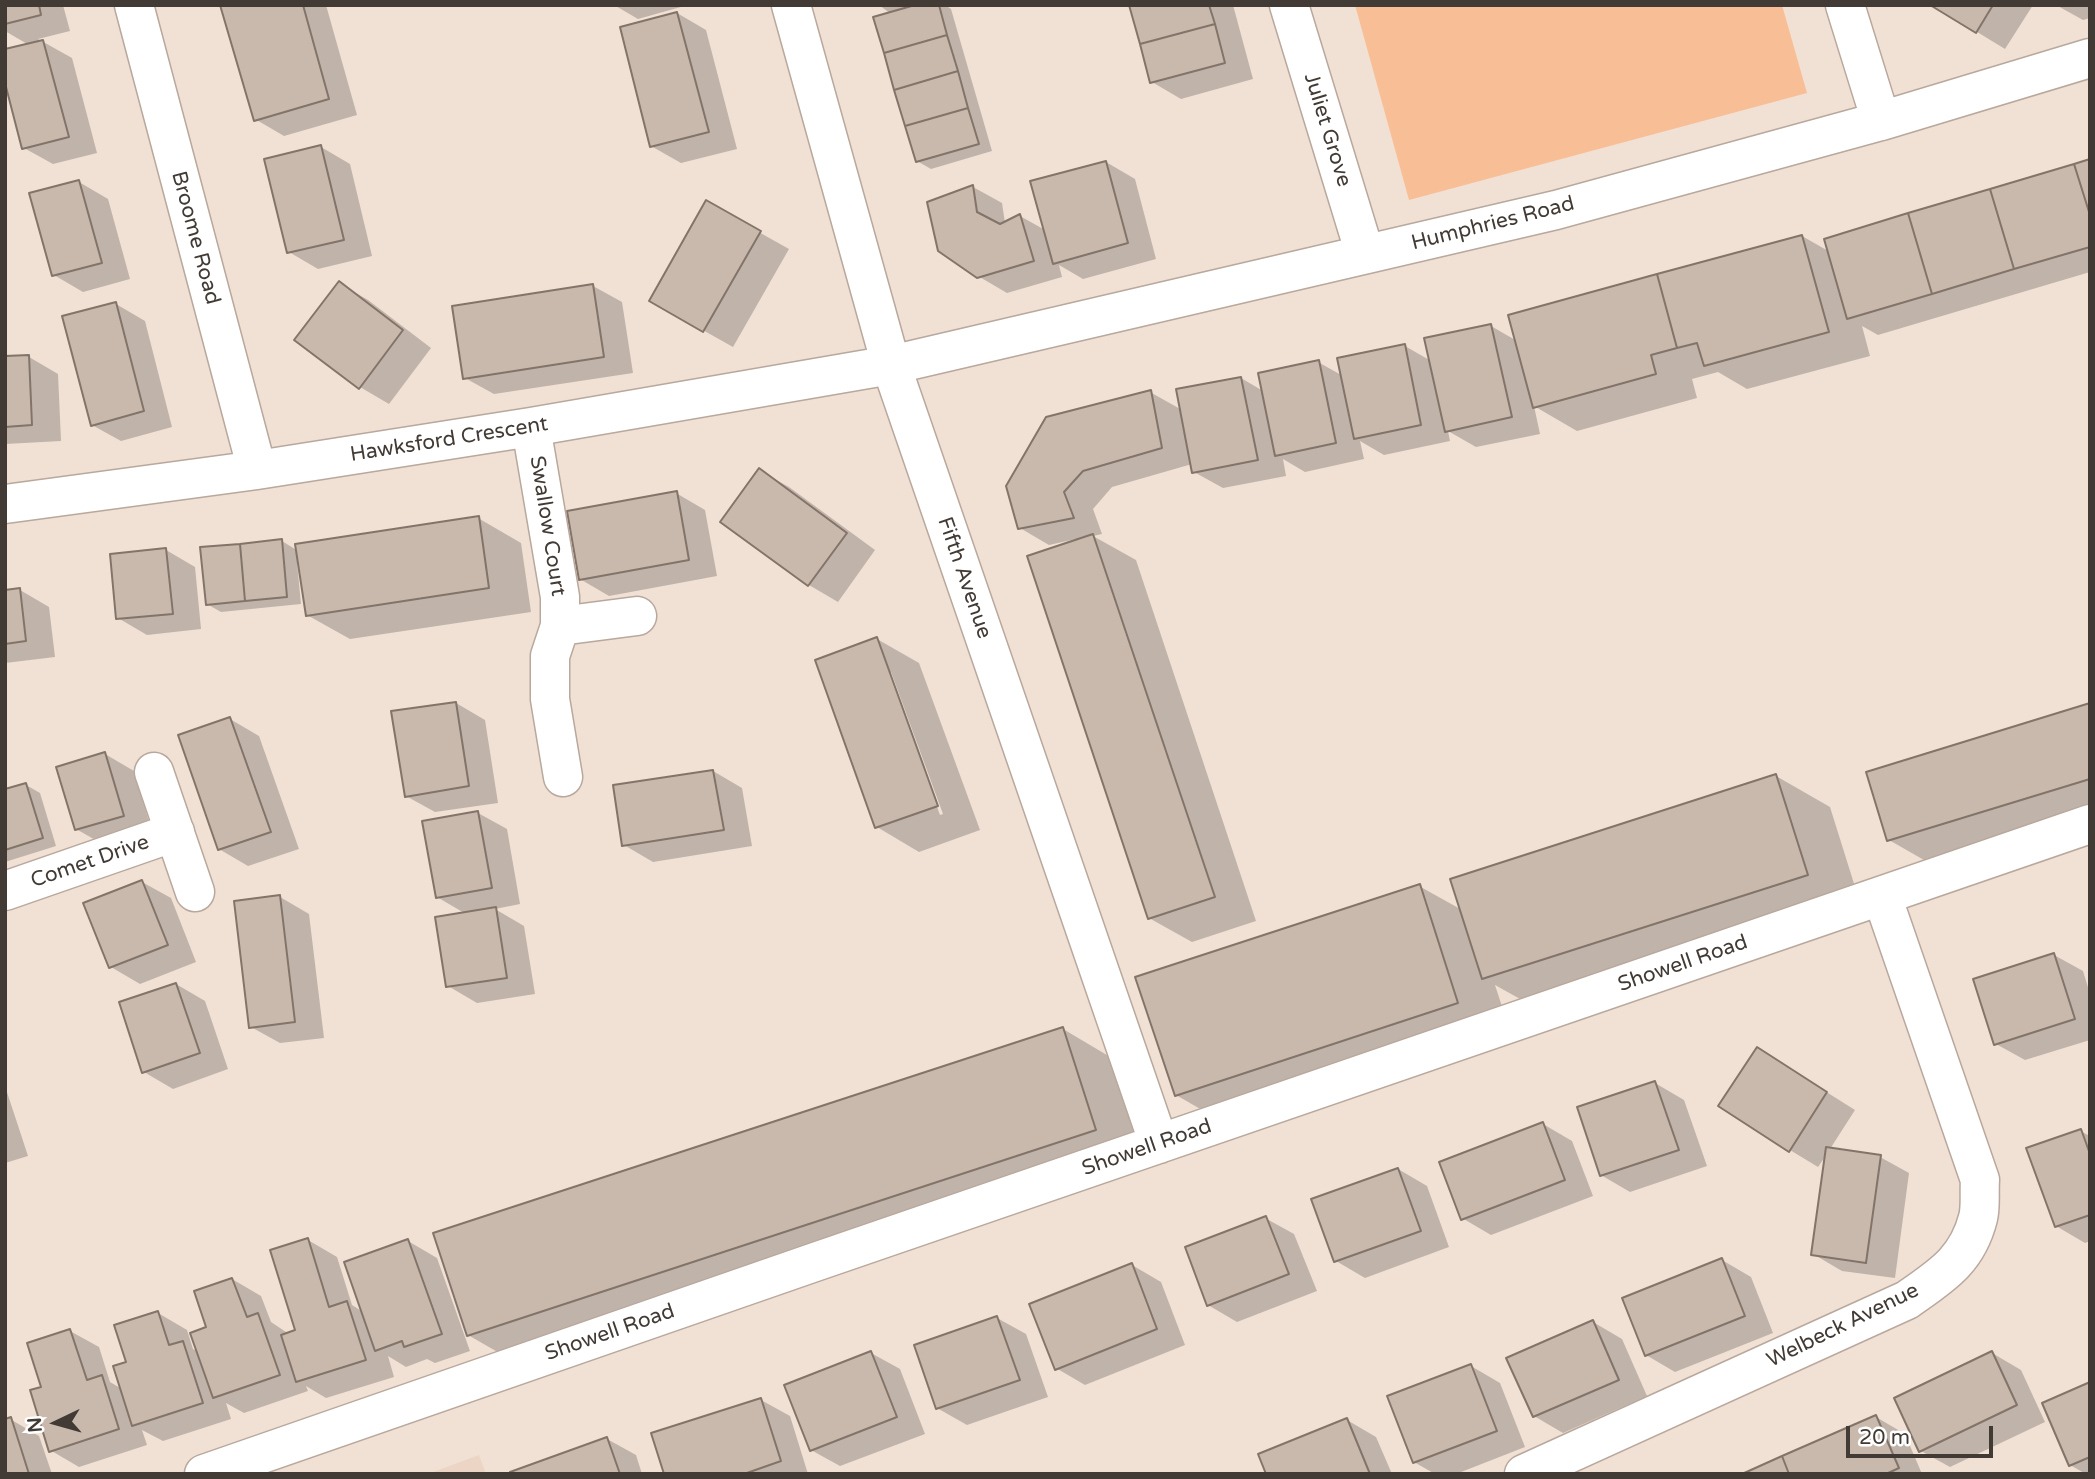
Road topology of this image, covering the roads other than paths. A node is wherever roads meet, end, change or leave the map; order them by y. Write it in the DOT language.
graph roads {
  1 [pos="134,5"];
  2 [pos="791,5"];
  3 [pos="1289,5"];
  4 [pos="1845,5"];
  5 [pos="2090,58"];
  6 [pos="1881,121"];
  7 [pos="1365,254"];
  8 [pos="891,365"];
  9 [pos="531,427"];
  10 [pos="257,470"];
  11 [pos="5,504"];
  12 [pos="637,616"];
  13 [pos="560,626"];
  14 [pos="154,772"];
  15 [pos="563,777"];
  16 [pos="2090,824"];
  17 [pos="174,832"];
  18 [pos="5,891"];
  19 [pos="195,891"];
  20 [pos="1882,896"];
  21 [pos="1159,1144"];
  22 [pos="204,1474"];
  23 [pos="1524,1474"];
  1 -- 10 [label="street, Broome Road"];
  2 -- 8 [label="street, Fifth Avenue"];
  3 -- 7 [label="street, Juliet Grove"];
  4 -- 6 [label="street"];
  5 -- 6 [label="street, Humphries Road"];
  6 -- 7 [label="street, Humphries Road"];
  7 -- 8 [label="street, Humphries Road"];
  8 -- 9 [label="street, Hawksford Crescent"];
  8 -- 21 [label="street, Fifth Avenue"];
  9 -- 10 [label="street, Hawksford Crescent"];
  9 -- 13 [label="street, Swallow Court"];
  10 -- 11 [label="street, Hawksford Crescent"];
  12 -- 13 [label="street, Swallow Court"];
  13 -- 15 [label="street, Swallow Court"];
  14 -- 17 [label="street, Comet Drive"];
  16 -- 20 [label="street, Showell Road"];
  17 -- 18 [label="street, Comet Drive"];
  17 -- 19 [label="street, Comet Drive"];
  20 -- 21 [label="street, Showell Road"];
  20 -- 23 [label="street, Welbeck Avenue"];
  21 -- 22 [label="street, Showell Road"];
}
